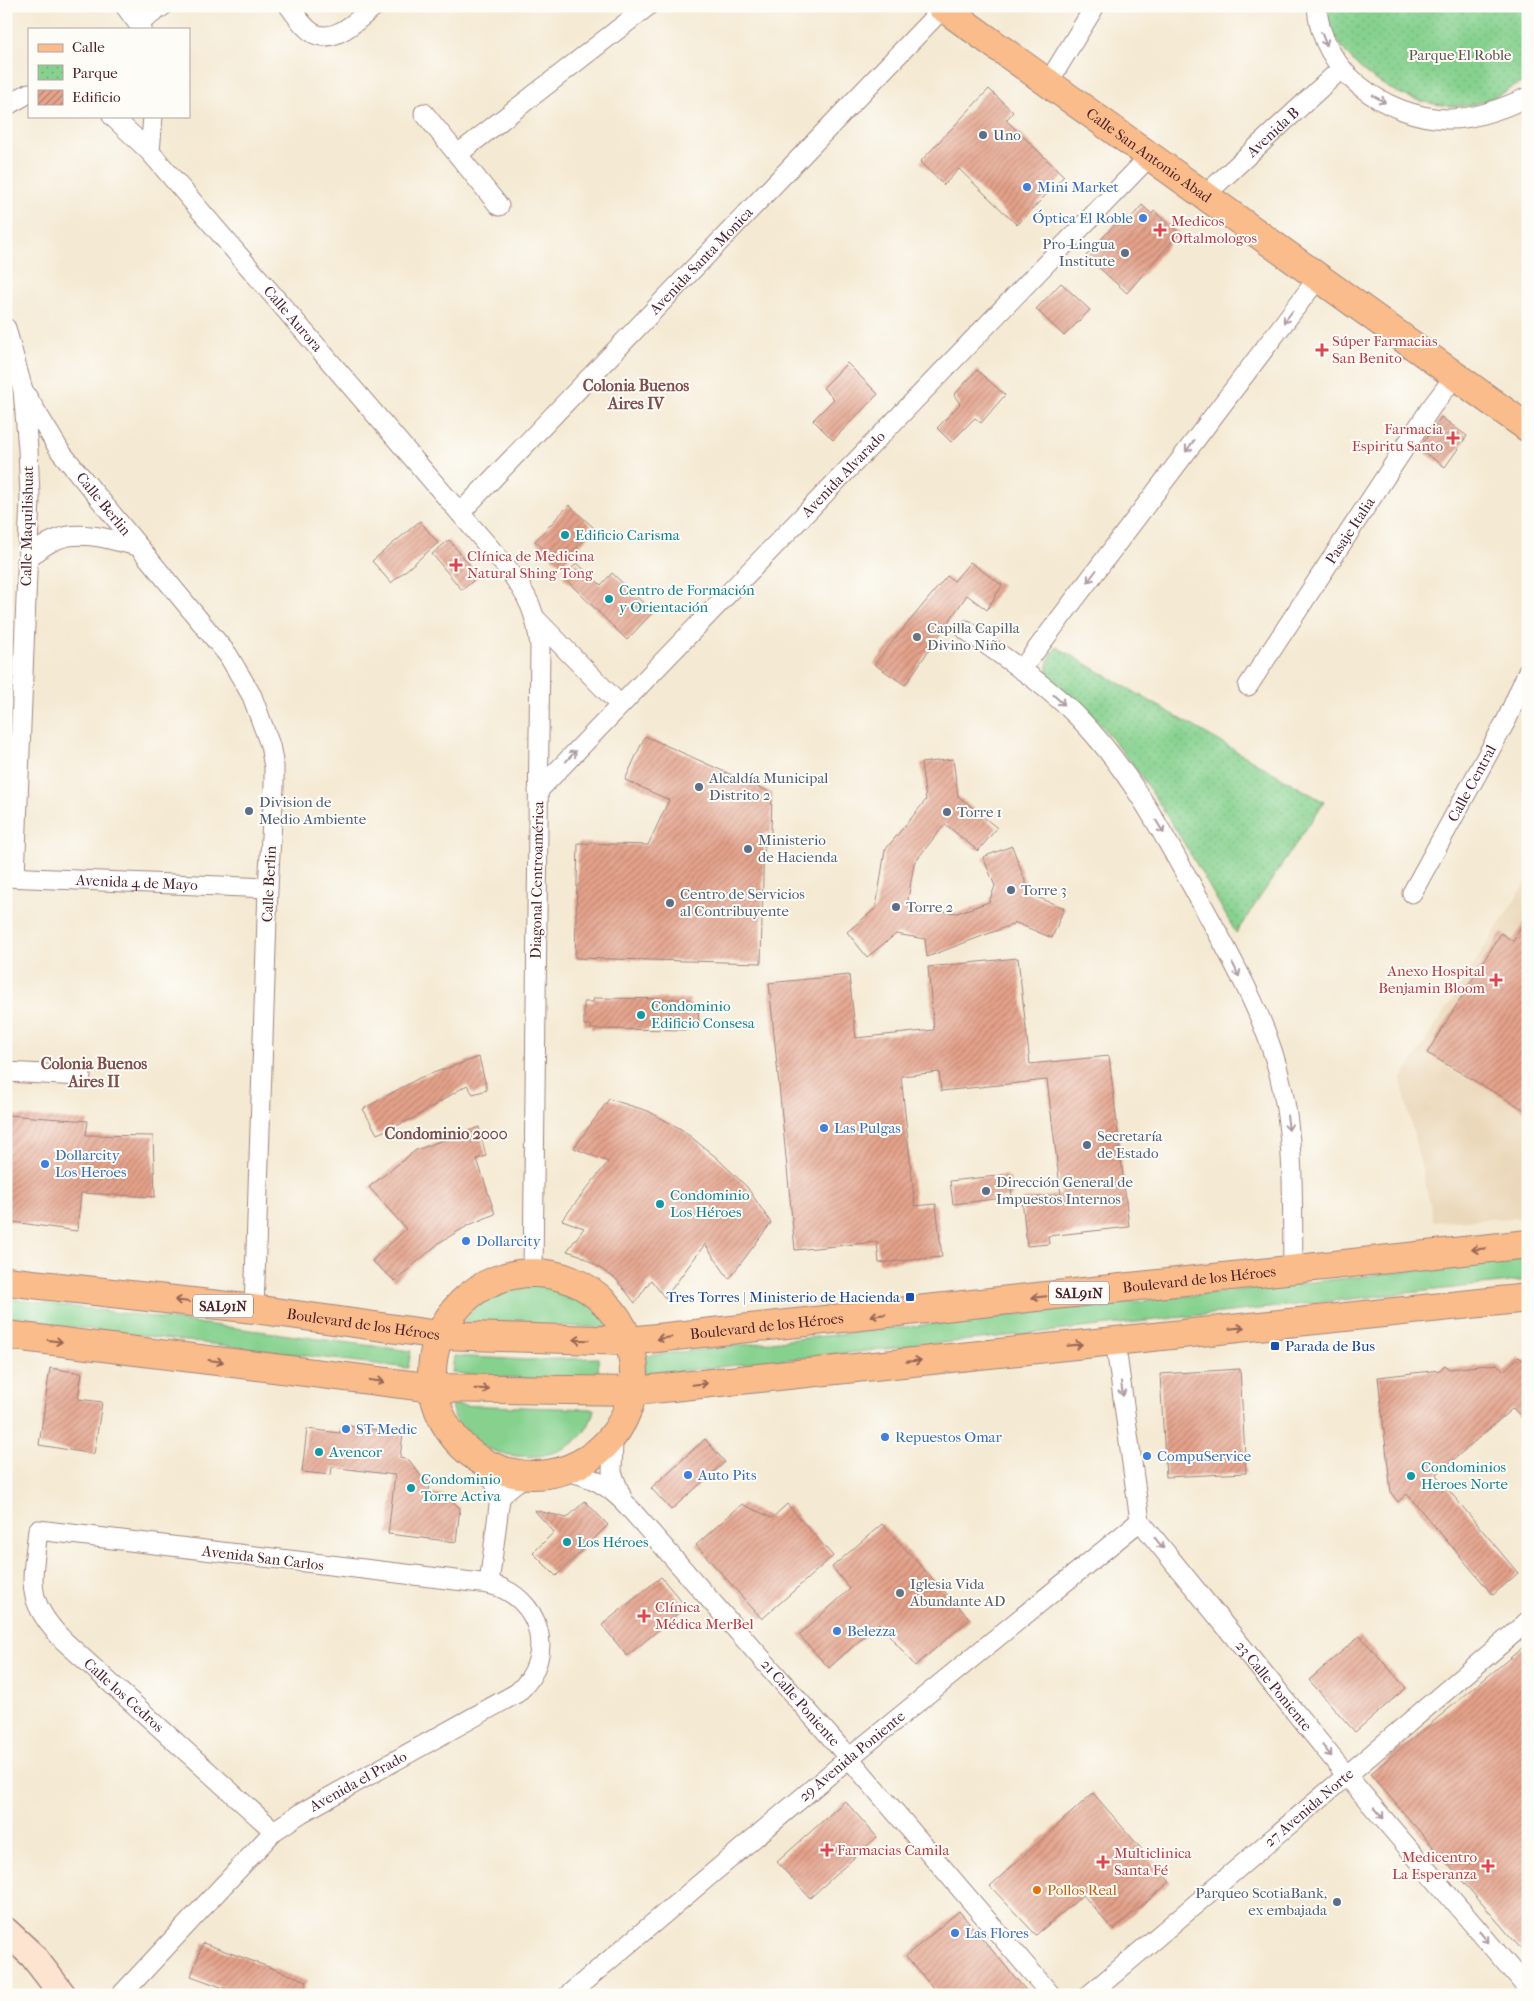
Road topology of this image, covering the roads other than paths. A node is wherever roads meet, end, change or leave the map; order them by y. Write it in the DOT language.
graph roads {
  1 [pos="125,6"];
  2 [pos="163,6"];
  3 [pos="289,6"];
  4 [pos="375,6"];
  5 [pos="648,6"];
  6 [pos="1095,6"];
  7 [pos="1317,6"];
  8 [pos="942,7"];
  9 [pos="140,26"];
  10 [pos="1341,68"];
  11 [pos="1048,82"];
  12 [pos="28,94"];
  13 [pos="1524,104"];
  14 [pos="6,106"];
  15 [pos="424,113"];
  16 [pos="114,118"];
  17 [pos="153,118"];
  18 [pos="150,152"];
  19 [pos="458,154"];
  20 [pos="1148,157"];
  21 [pos="1204,196"];
  22 [pos="498,206"];
  23 [pos="1318,278"];
  24 [pos="6,328"];
  25 [pos="1455,376"];
  26 [pos="22,390"];
  27 [pos="1528,428"];
  28 [pos="460,513"];
  29 [pos="138,546"];
  30 [pos="27,561"];
  31 [pos="537,620"];
  32 [pos="966,630"];
  33 [pos="1021,670"];
  34 [pos="1528,671"];
  35 [pos="1248,686"];
  36 [pos="620,704"];
  37 [pos="538,791"];
  38 [pos="11,877"];
  39 [pos="268,888"];
  40 [pos="1412,893"];
  41 [pos="6,1072"];
  42 [pos="81,1076"];
  43 [pos="1528,1244"];
  44 [pos="1293,1268"];
  45 [pos="533,1273"];
  46 [pos="6,1281"];
  47 [pos="1528,1298"];
  48 [pos="254,1309"];
  49 [pos="439,1335"];
  50 [pos="6,1336"];
  51 [pos="1115,1340"];
  52 [pos="629,1341"];
  53 [pos="434,1388"];
  54 [pos="634,1391"];
  55 [pos="613,1438"];
  56 [pos="481,1460"];
  57 [pos="564,1471"];
  58 [pos="532,1475"];
  59 [pos="500,1498"];
  60 [pos="625,1503"];
  61 [pos="1140,1521"];
  62 [pos="38,1530"];
  63 [pos="489,1584"];
  64 [pos="1528,1621"];
  65 [pos="849,1758"];
  66 [pos="1347,1776"];
  67 [pos="274,1831"];
  68 [pos="6,1931"];
  69 [pos="1528,1989"];
  70 [pos="63,1995"];
  71 [pos="121,1995"];
  72 [pos="568,1995"];
  73 [pos="1051,1995"];
  74 [pos="1089,1995"];
  1 -- 9 [label="street"];
  2 -- 9 [label="street"];
  3 -- 4 [label="street"];
  5 -- 19 [label="street"];
  6 -- 11 [label="street"];
  7 -- 10 [label="street, one-way"];
  8 -- 11 [label="main road, Calle San Antonio Abad"];
  8 -- 28 [label="street, Avenida Santa Monica"];
  10 -- 13 [label="street, one-way"];
  10 -- 21 [label="street, Avenida B"];
  11 -- 20 [label="main road, Calle San Antonio Abad"];
  12 -- 14 [label="street"];
  15 -- 19 [label="street"];
  16 -- 18 [label="street"];
  17 -- 18 [label="street"];
  18 -- 28 [label="street, Calle Aurora"];
  19 -- 22 [label="street"];
  20 -- 21 [label="main road, Calle San Antonio Abad"];
  20 -- 36 [label="street, Avenida Alvarado"];
  21 -- 23 [label="main road, Calle San Antonio Abad"];
  23 -- 25 [label="main road, Calle San Antonio Abad"];
  23 -- 33 [label="street, one-way"];
  24 -- 26 [label="street, Calle Maquilishuat"];
  25 -- 27 [label="main road, Calle San Antonio Abad"];
  25 -- 35 [label="street, Pasaje Italia"];
  26 -- 29 [label="street, Calle Berlin"];
  26 -- 30 [label="street, Calle Maquilishuat"];
  28 -- 31 [label="street, Diagonal Centroamérica"];
  29 -- 30 [label="street"];
  29 -- 39 [label="street, Calle Berlin"];
  30 -- 38 [label="street, Calle Maquilishuat"];
  31 -- 36 [label="street"];
  31 -- 37 [label="street, Diagonal Centroamérica"];
  32 -- 33 [label="street"];
  33 -- 44 [label="street, one-way"];
  34 -- 40 [label="street, Calle Central"];
  37 -- 36 [label="street, Avenida Alvarado, one-way"];
  37 -- 45 [label="street, Diagonal Centroamérica"];
  38 -- 39 [label="street, Avenida 4 de Mayo"];
  39 -- 48 [label="street, Calle Berlin"];
  41 -- 42 [label="street"];
  43 -- 44 [label="main road, Boulevard de los Héroes / SAL91N, one-way"];
  44 -- 52 [label="main road, Boulevard de los Héroes / SAL91N, one-way"];
  45 -- 49 [label="main road"];
  45 -- 52 [label="main road"];
  48 -- 46 [label="main road, Boulevard de los Héroes / SAL91N, one-way"];
  51 -- 47 [label="main road, one-way"];
  48 -- 49 [label="main road, Boulevard de los Héroes / SAL91N"];
  52 -- 49 [label="main road, Boulevard de los Héroes / SAL91N, one-way"];
  49 -- 53 [label="main road"];
  50 -- 53 [label="main road, one-way"];
  54 -- 51 [label="main road, one-way"];
  51 -- 61 [label="street, one-way"];
  52 -- 54 [label="main road"];
  53 -- 54 [label="main road, one-way"];
  53 -- 56 [label="main road"];
  54 -- 55 [label="main road"];
  55 -- 57 [label="main road"];
  55 -- 60 [label="street, 21 Calle Poniente"];
  56 -- 58 [label="main road"];
  56 -- 59 [label="street"];
  57 -- 58 [label="main road"];
  57 -- 60 [label="street, 21 Calle Poniente"];
  58 -- 59 [label="street"];
  59 -- 63 [label="street"];
  60 -- 65 [label="street, 21 Calle Poniente"];
  61 -- 65 [label="street, 29 Avenida Poniente"];
  61 -- 66 [label="street, 23 Calle Poniente, one-way"];
  62 -- 63 [label="street, Avenida San Carlos"];
  62 -- 67 [label="street, Calle los Cedros"];
  63 -- 67 [label="street, Avenida el Prado"];
  64 -- 66 [label="street, 27 Avenida Norte"];
  65 -- 72 [label="street, 29 Avenida Poniente"];
  65 -- 73 [label="street, 21 Calle Poniente"];
  66 -- 69 [label="street, 23 Calle Poniente, one-way"];
  66 -- 74 [label="street, 27 Avenida Norte"];
  67 -- 71 [label="street, Avenida el Prado"];
  68 -- 70 [label="street"];
}
